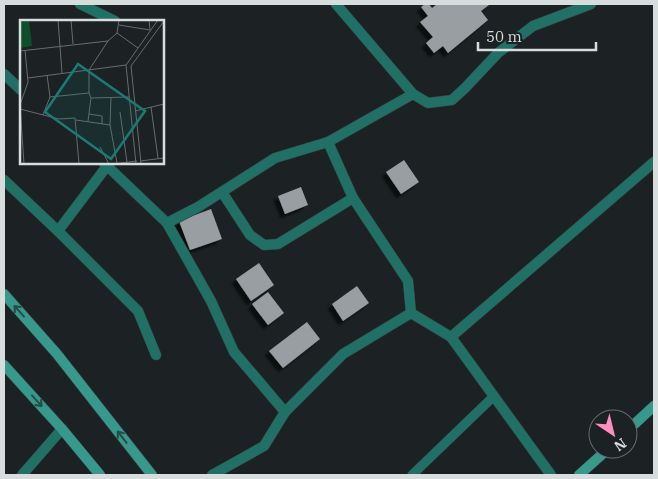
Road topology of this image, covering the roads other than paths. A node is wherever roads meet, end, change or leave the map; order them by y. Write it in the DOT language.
graph roads {
  1 [pos="80,4"];
  2 [pos="336,4"];
  3 [pos="592,4"];
  4 [pos="113,20"];
  5 [pos="4,74"];
  6 [pos="20,89"];
  7 [pos="413,94"];
  8 [pos="328,142"];
  9 [pos="654,162"];
  10 [pos="105,164"];
  11 [pos="4,180"];
  12 [pos="222,192"];
  13 [pos="352,198"];
  14 [pos="167,223"];
  15 [pos="58,231"];
  16 [pos="4,294"];
  17 [pos="411,313"];
  18 [pos="452,337"];
  19 [pos="156,355"];
  20 [pos="4,365"];
  21 [pos="494,396"];
  22 [pos="654,406"];
  23 [pos="285,412"];
  24 [pos="638,421"];
  25 [pos="62,429"];
  26 [pos="597,459"];
  27 [pos="22,475"];
  28 [pos="100,475"];
  29 [pos="152,475"];
  30 [pos="212,475"];
  31 [pos="412,475"];
  32 [pos="551,475"];
  33 [pos="579,475"];
  1 -- 4 [label="street"];
  2 -- 7 [label="street"];
  3 -- 7 [label="street"];
  5 -- 6 [label="street"];
  7 -- 8 [label="street"];
  8 -- 12 [label="street"];
  8 -- 13 [label="street"];
  9 -- 18 [label="street"];
  10 -- 14 [label="street"];
  10 -- 15 [label="street"];
  11 -- 15 [label="street"];
  12 -- 13 [label="street"];
  12 -- 14 [label="street"];
  13 -- 17 [label="street"];
  14 -- 23 [label="street"];
  15 -- 19 [label="street"];
  29 -- 16 [label="main road, one-way"];
  17 -- 18 [label="street"];
  17 -- 23 [label="street"];
  18 -- 21 [label="street"];
  20 -- 25 [label="main road, one-way"];
  21 -- 31 [label="lane"];
  21 -- 32 [label="street"];
  22 -- 24 [label="main road"];
  23 -- 30 [label="street"];
  25 -- 27 [label="street"];
  25 -- 28 [label="main road"];
  26 -- 33 [label="main road"];
}
